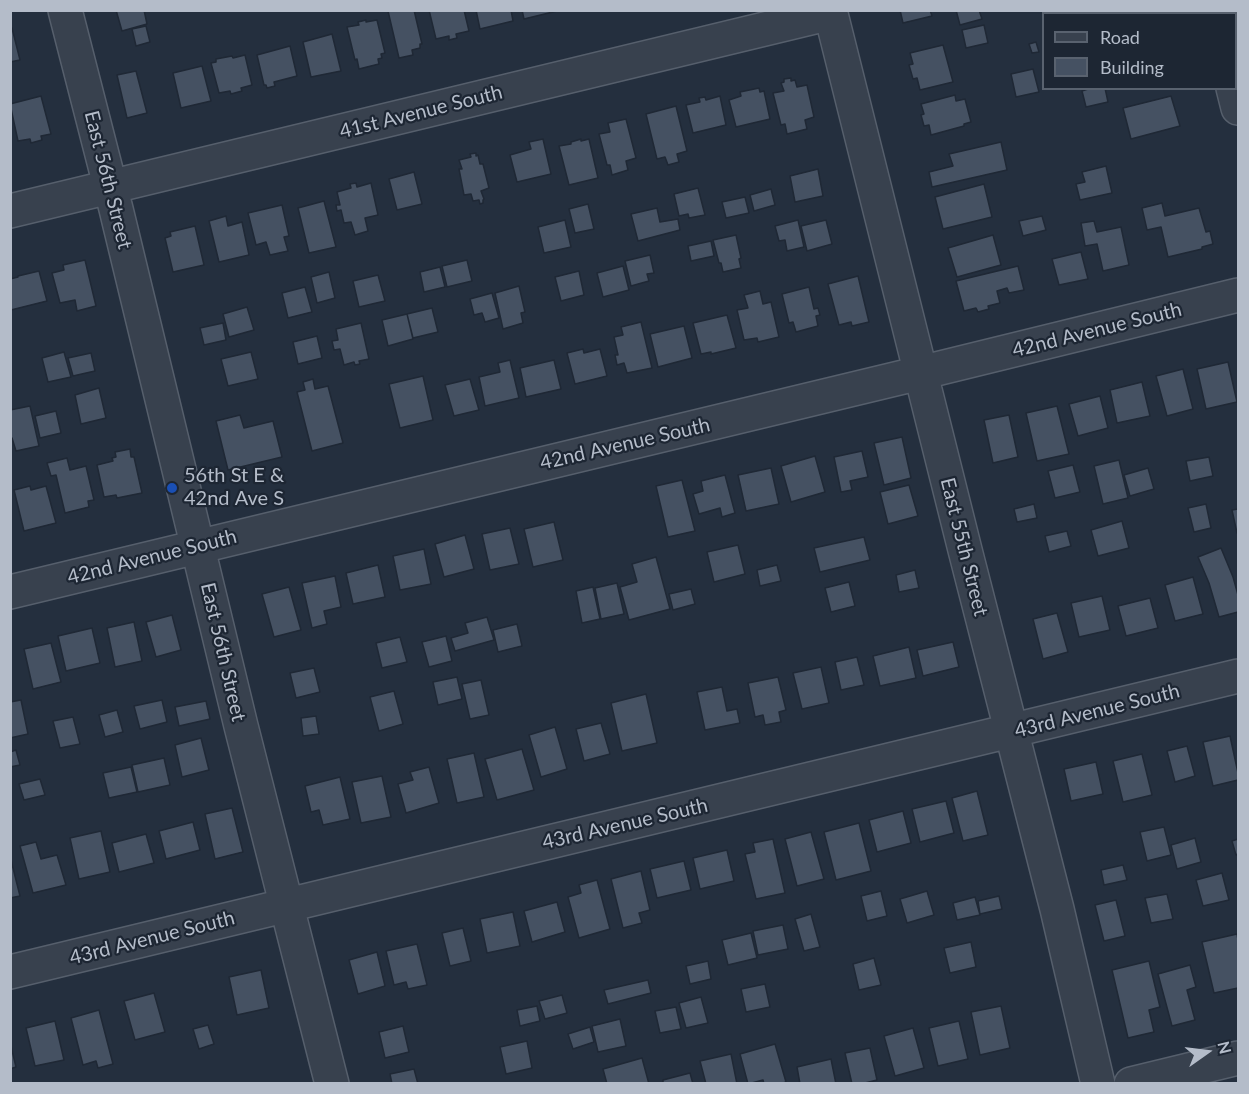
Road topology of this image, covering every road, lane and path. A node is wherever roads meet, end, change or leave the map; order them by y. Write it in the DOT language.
graph roads {
  1 [pos="65,10"];
  2 [pos="830,12"];
  3 [pos="1234,90"];
  4 [pos="1239,108"];
  5 [pos="110,187"];
  6 [pos="10,211"];
  7 [pos="1239,295"];
  8 [pos="920,373"];
  9 [pos="198,546"];
  10 [pos="10,592"];
  11 [pos="1239,676"];
  12 [pos="1011,732"];
  13 [pos="287,905"];
  14 [pos="10,972"];
  15 [pos="1239,1058"];
  16 [pos="333,1083"];
  17 [pos="1098,1083"];
  18 [pos="1131,1083"];
  1 -- 5 [label="street, East 56th Street"];
  2 -- 5 [label="street, 41st Avenue South"];
  2 -- 8 [label="street, East 55th Street"];
  3 -- 4 [label="street"];
  5 -- 6 [label="street, 41st Avenue South"];
  5 -- 9 [label="street, East 56th Street"];
  7 -- 8 [label="street, 42nd Avenue South"];
  8 -- 9 [label="street, 42nd Avenue South"];
  8 -- 12 [label="street, East 55th Street"];
  9 -- 10 [label="street, 42nd Avenue South"];
  9 -- 13 [label="street, East 56th Street"];
  11 -- 12 [label="street, 43rd Avenue South"];
  12 -- 13 [label="street, 43rd Avenue South"];
  12 -- 17 [label="street, East 55th Street"];
  13 -- 14 [label="street, 43rd Avenue South"];
  13 -- 16 [label="street, East 56th Street"];
  15 -- 18 [label="street"];
}
